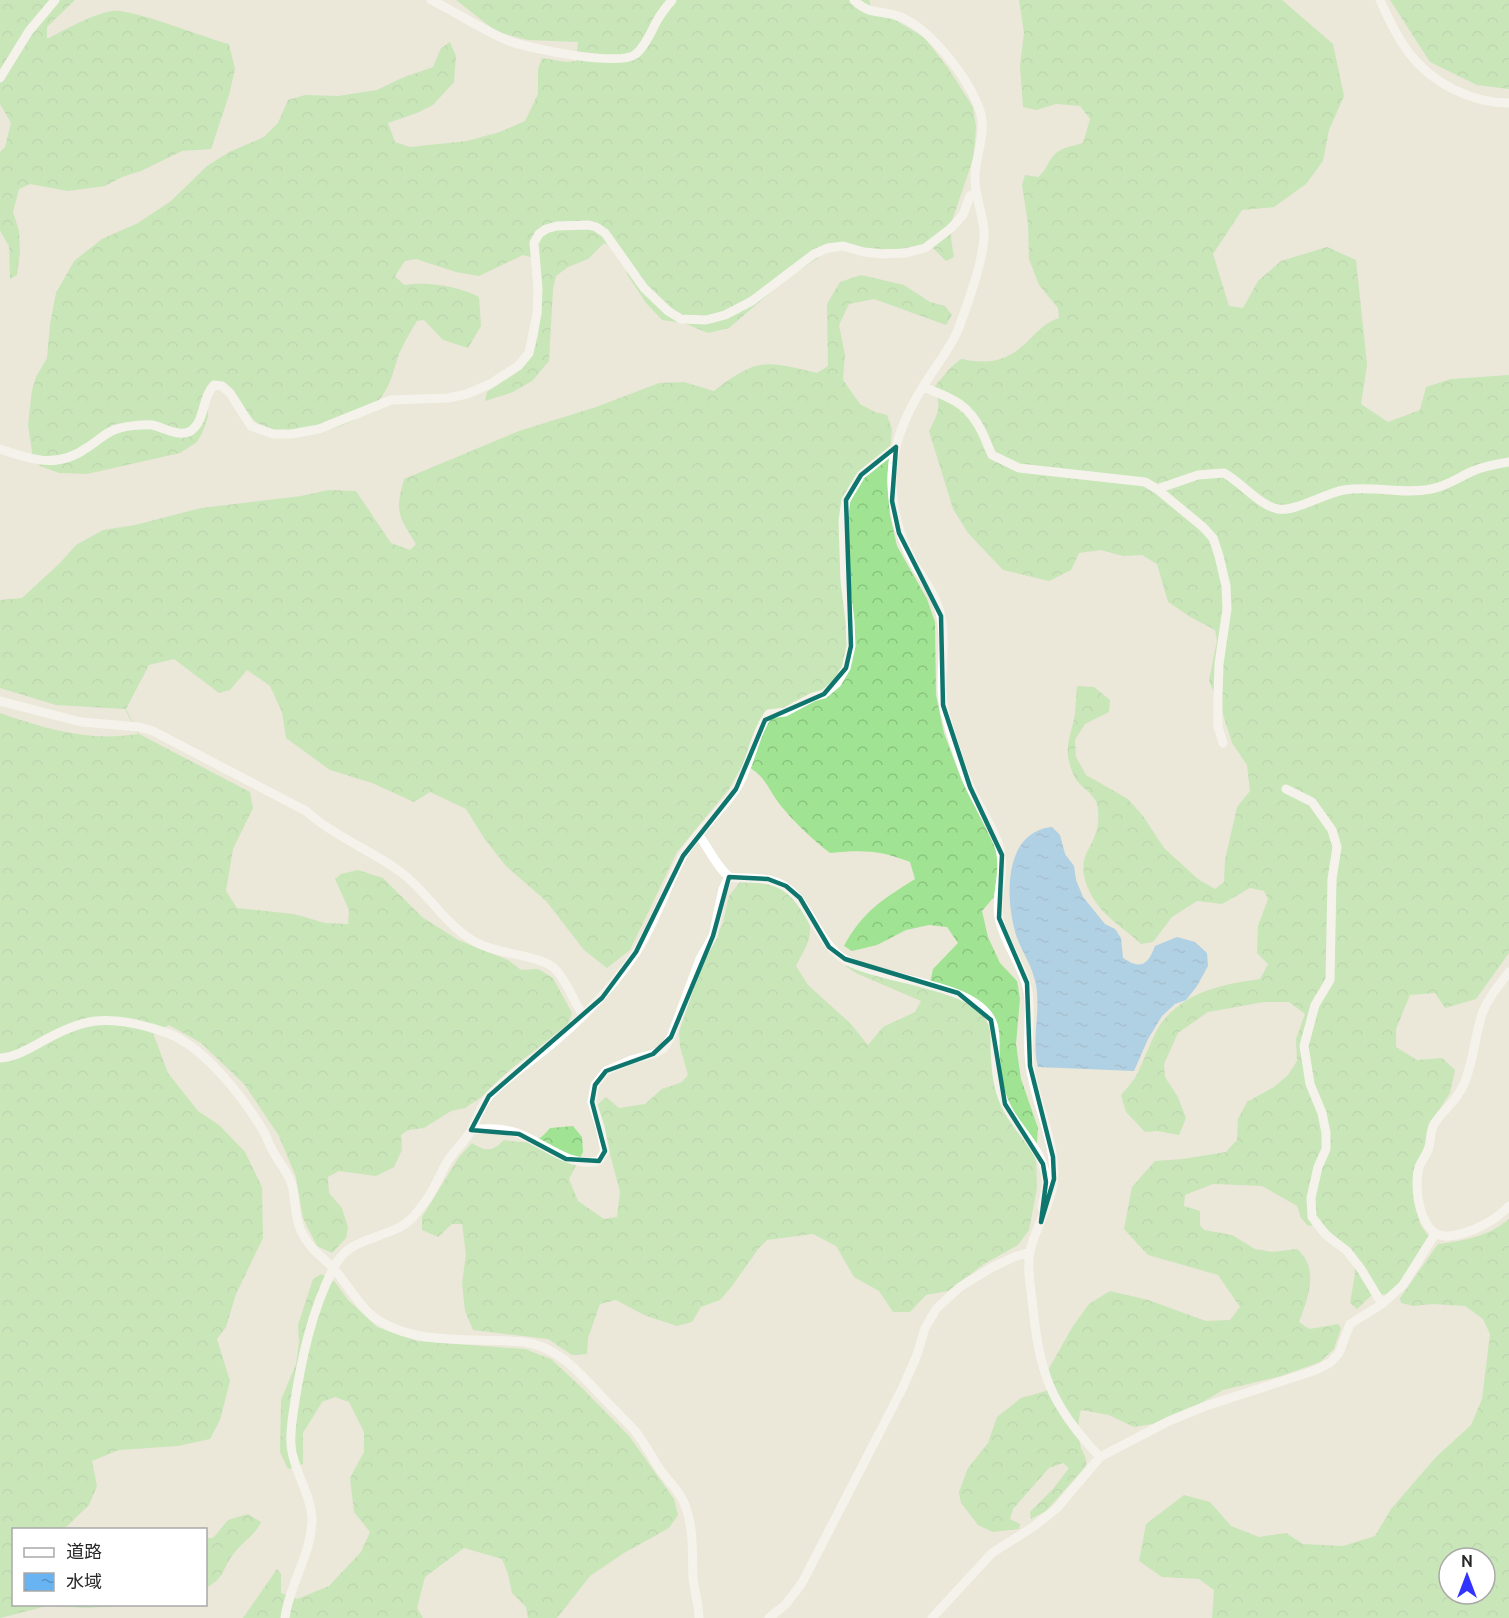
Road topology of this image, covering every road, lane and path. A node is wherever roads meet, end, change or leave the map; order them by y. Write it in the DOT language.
graph roads {
  1 [pos="55,0"];
  2 [pos="431,0"];
  3 [pos="672,0"];
  4 [pos="854,0"];
  5 [pos="1380,0"];
  6 [pos="0,78"];
  7 [pos="1509,103"];
  8 [pos="976,192"];
  9 [pos="923,387"];
  10 [pos="896,447"];
  11 [pos="0,449"];
  12 [pos="1509,462"];
  13 [pos="1156,489"];
  14 [pos="0,701"];
  15 [pos="1223,743"];
  16 [pos="1286,789"];
  17 [pos="698,834"];
  18 [pos="729,877"];
  19 [pos="1509,972"];
  20 [pos="583,1015"];
  21 [pos="0,1058"];
  22 [pos="471,1130"];
  23 [pos="1509,1206"];
  24 [pos="1041,1222"];
  25 [pos="1435,1234"];
  26 [pos="1030,1252"];
  27 [pos="333,1268"];
  28 [pos="1382,1304"];
  29 [pos="1100,1457"];
  30 [pos="285,1618"];
  31 [pos="699,1618"];
  32 [pos="769,1618"];
  33 [pos="932,1618"];
  1 -- 6 [label="street"];
  2 -- 3 [label="street"];
  4 -- 8 [label="street"];
  5 -- 7 [label="street"];
  8 -- 9 [label="street"];
  8 -- 11 [label="street"];
  9 -- 10 [label="street"];
  9 -- 13 [label="street"];
  10 -- 17 [label="street"];
  10 -- 24 [label="street"];
  12 -- 13 [label="street"];
  13 -- 15 [label="street"];
  14 -- 20 [label="street"];
  16 -- 28 [label="street"];
  17 -- 18 [label="street"];
  17 -- 20 [label="street"];
  18 -- 22 [label="street"];
  18 -- 24 [label="street"];
  19 -- 25 [label="street"];
  20 -- 22 [label="street"];
  21 -- 27 [label="street"];
  22 -- 27 [label="street"];
  23 -- 25 [label="street"];
  24 -- 26 [label="street"];
  25 -- 28 [label="street"];
  26 -- 29 [label="street"];
  26 -- 32 [label="street"];
  27 -- 30 [label="street"];
  27 -- 31 [label="street"];
  28 -- 29 [label="street"];
  29 -- 33 [label="street"];
}
